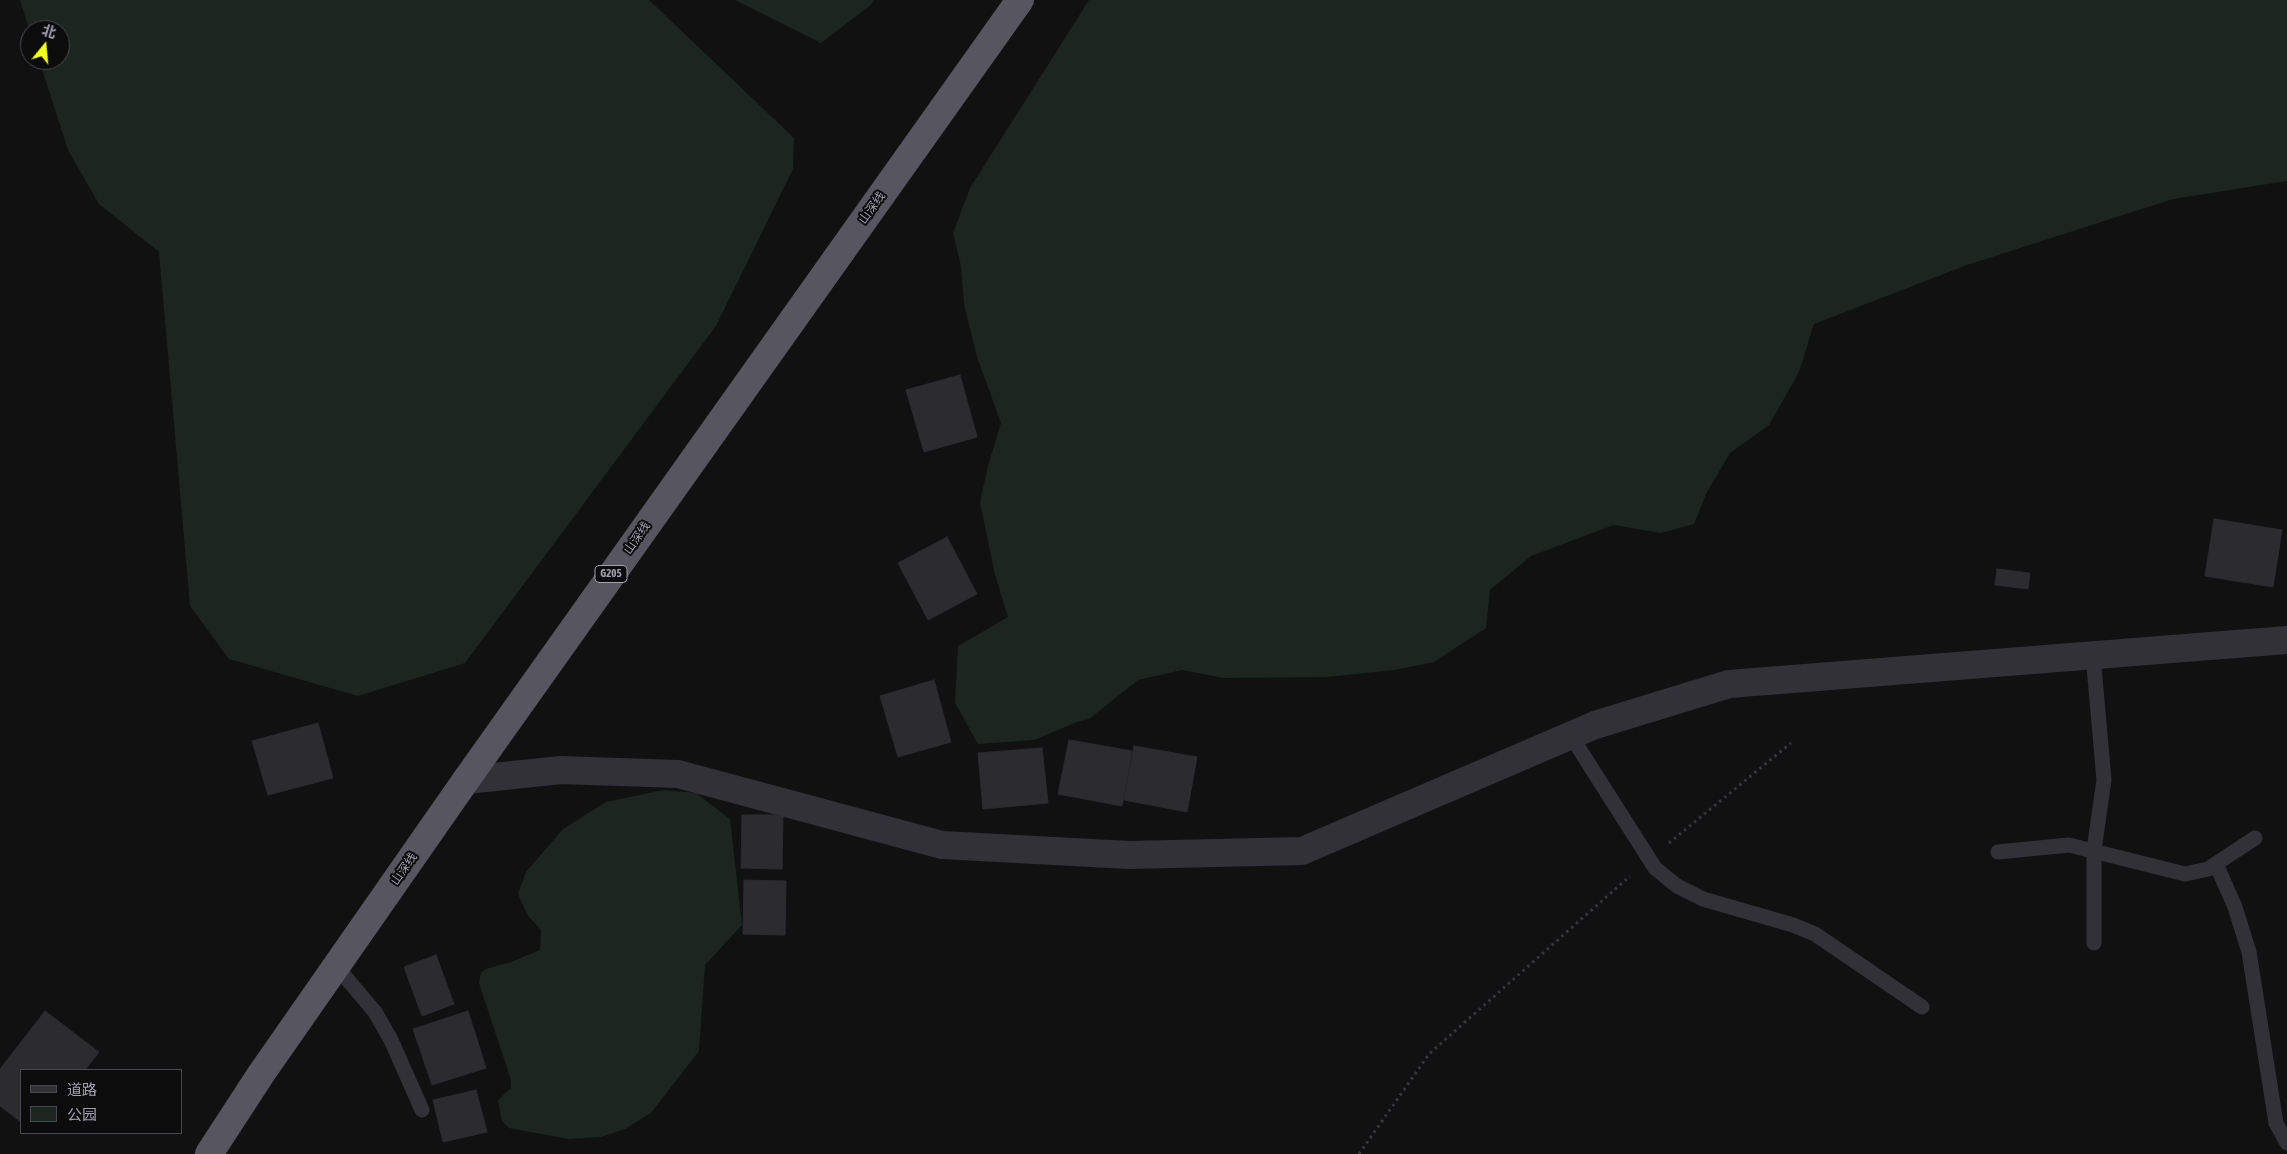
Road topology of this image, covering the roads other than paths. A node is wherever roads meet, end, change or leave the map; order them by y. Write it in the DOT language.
graph roads {
  1 [pos="1020,0"];
  2 [pos="2287,640"];
  3 [pos="2093,655"];
  4 [pos="1571,736"];
  5 [pos="466,780"];
  6 [pos="2255,838"];
  7 [pos="2094,850"];
  8 [pos="1998,852"];
  9 [pos="2216,864"];
  10 [pos="2094,943"];
  11 [pos="336,966"];
  12 [pos="1922,1006"];
  13 [pos="422,1110"];
  14 [pos="2287,1143"];
  15 [pos="209,1154"];
  1 -- 5 [label="highway, 山深线 / G205"];
  2 -- 3 [label="street"];
  3 -- 4 [label="street"];
  3 -- 7 [label="lane"];
  4 -- 5 [label="street"];
  4 -- 12 [label="lane"];
  5 -- 11 [label="highway, 山深线 / G205"];
  6 -- 9 [label="lane"];
  7 -- 8 [label="lane"];
  7 -- 9 [label="lane"];
  7 -- 10 [label="lane"];
  9 -- 14 [label="lane"];
  11 -- 13 [label="lane"];
  11 -- 15 [label="highway, 山深线 / G205"];
}
